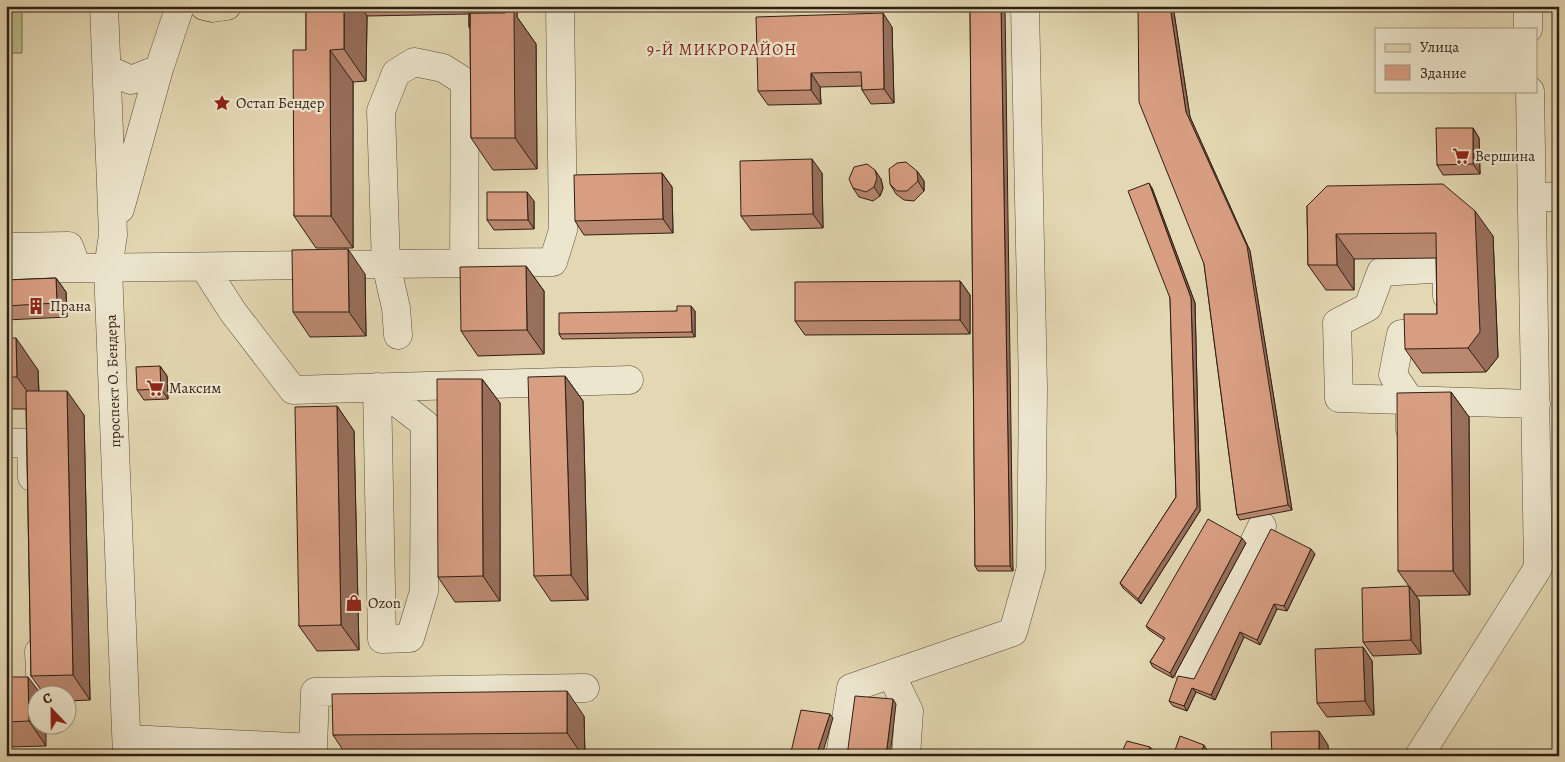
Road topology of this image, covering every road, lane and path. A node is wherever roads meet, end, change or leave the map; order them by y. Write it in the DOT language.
graph roads {
  1 [pos="104,6"];
  2 [pos="180,6"];
  3 [pos="204,6"];
  4 [pos="226,6"];
  5 [pos="560,6"];
  6 [pos="1025,6"];
  7 [pos="1528,6"];
  8 [pos="1528,28"];
  9 [pos="107,69"];
  10 [pos="159,69"];
  11 [pos="1530,92"];
  12 [pos="1546,197"];
  13 [pos="113,235"];
  14 [pos="6,247"];
  15 [pos="464,263"];
  16 [pos="386,264"];
  17 [pos="204,267"];
  18 [pos="77,268"];
  19 [pos="108,268"];
  20 [pos="6,269"];
  21 [pos="398,335"];
  22 [pos="629,380"];
  23 [pos="377,387"];
  24 [pos="1410,400"];
  25 [pos="1536,404"];
  26 [pos="6,444"];
  27 [pos="1410,450"];
  28 [pos="33,502"];
  29 [pos="1262,526"];
  30 [pos="1548,548"];
  31 [pos="38,632"];
  32 [pos="891,674"];
  33 [pos="1190,675"];
  34 [pos="585,688"];
  35 [pos="6,692"];
  36 [pos="128,747"];
  37 [pos="840,756"];
  38 [pos="906,756"];
  39 [pos="1419,756"];
  1 -- 9 [label="street, проспект О. Бендера"];
  2 -- 10 [label="street"];
  3 -- 4 [label="main road"];
  5 -- 15 [label="street"];
  6 -- 32 [label="street"];
  7 -- 8 [label="street"];
  9 -- 10 [label="street"];
  9 -- 13 [label="street, проспект О. Бендера"];
  10 -- 13 [label="street"];
  11 -- 12 [label="street"];
  12 -- 25 [label="street"];
  13 -- 19 [label="street, проспект О. Бендера"];
  14 -- 18 [label="street"];
  15 -- 16 [label="street"];
  15 -- 16 [label="street"];
  16 -- 17 [label="street"];
  16 -- 21 [label="street"];
  17 -- 19 [label="street"];
  17 -- 23 [label="street"];
  18 -- 19 [label="street"];
  18 -- 20 [label="street"];
  19 -- 36 [label="street, проспект О. Бендера"];
  22 -- 23 [label="street"];
  23 -- 23 [label="street"];
  24 -- 24 [label="street"];
  24 -- 25 [label="street"];
  24 -- 27 [label="street"];
  25 -- 30 [label="street"];
  26 -- 28 [label="street"];
  29 -- 33 [label="street"];
  30 -- 39 [label="street"];
  31 -- 35 [label="street"];
  32 -- 37 [label="street"];
  32 -- 38 [label="street"];
  34 -- 36 [label="street"];
}
